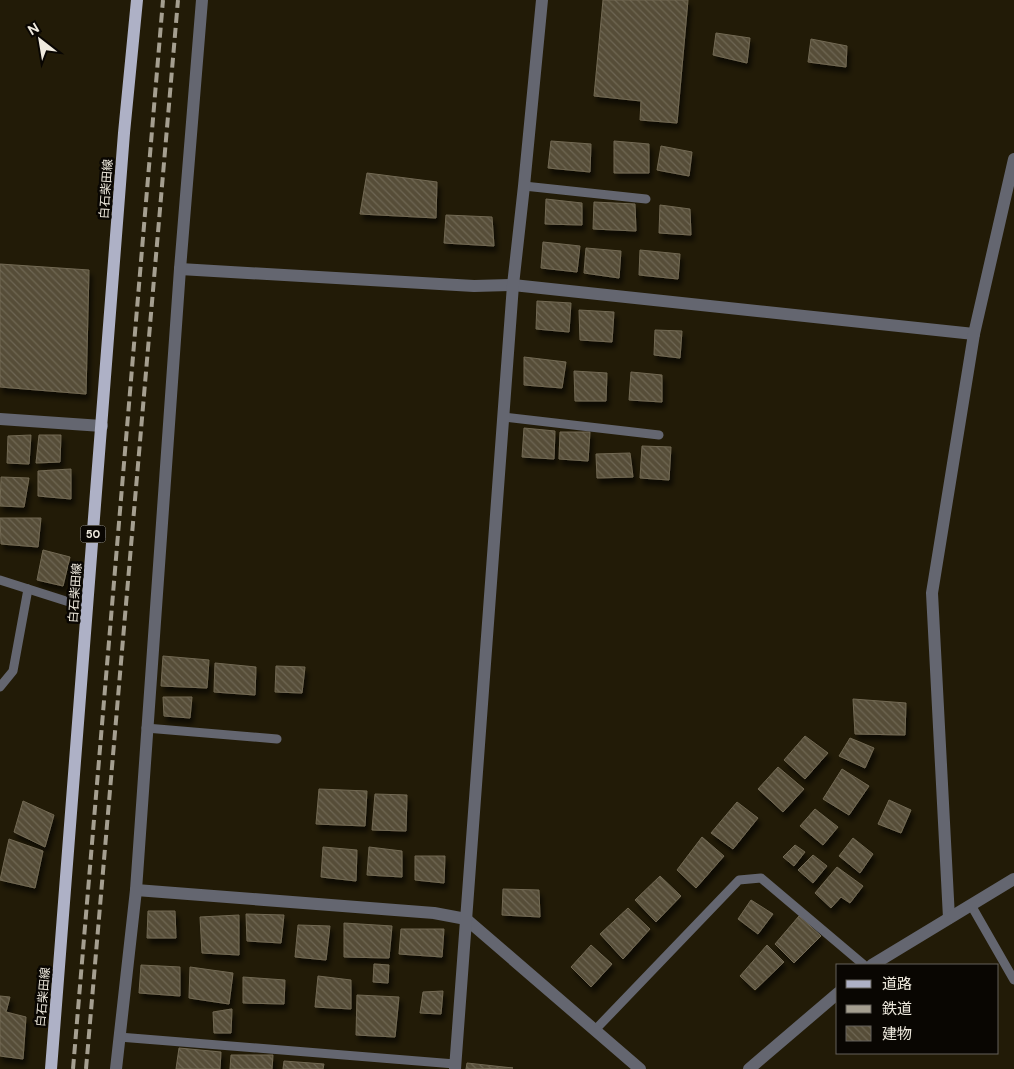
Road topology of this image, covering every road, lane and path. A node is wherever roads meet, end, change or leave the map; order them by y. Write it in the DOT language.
graph roads {
  1 [pos="137,0"];
  2 [pos="202,0"];
  3 [pos="542,0"];
  4 [pos="1014,159"];
  5 [pos="524,186"];
  6 [pos="646,199"];
  7 [pos="180,269"];
  8 [pos="513,285"];
  9 [pos="974,334"];
  10 [pos="503,417"];
  11 [pos="0,419"];
  12 [pos="102,426"];
  13 [pos="659,435"];
  14 [pos="0,580"];
  15 [pos="28,589"];
  16 [pos="88,608"];
  17 [pos="0,687"];
  18 [pos="146,728"];
  19 [pos="277,739"];
  20 [pos="1014,878"];
  21 [pos="136,890"];
  22 [pos="971,905"];
  23 [pos="949,918"];
  24 [pos="466,919"];
  25 [pos="863,964"];
  26 [pos="874,964"];
  27 [pos="1014,980"];
  28 [pos="836,995"];
  29 [pos="595,1030"];
  30 [pos="120,1037"];
  31 [pos="455,1066"];
  32 [pos="50,1069"];
  33 [pos="116,1069"];
  34 [pos="640,1069"];
  35 [pos="748,1069"];
  1 -- 12 [label="main road, 白石柴田線 / 50"];
  2 -- 7 [label="street"];
  3 -- 5 [label="street"];
  4 -- 9 [label="street"];
  5 -- 6 [label="lane"];
  5 -- 8 [label="street"];
  7 -- 8 [label="street"];
  7 -- 18 [label="street"];
  8 -- 9 [label="street"];
  8 -- 10 [label="street"];
  9 -- 23 [label="street"];
  10 -- 13 [label="lane"];
  10 -- 24 [label="street"];
  11 -- 12 [label="street"];
  12 -- 16 [label="main road, 白石柴田線 / 50"];
  14 -- 15 [label="lane"];
  15 -- 16 [label="lane"];
  15 -- 17 [label="lane"];
  16 -- 32 [label="main road, 白石柴田線 / 50"];
  18 -- 19 [label="lane"];
  18 -- 21 [label="street"];
  20 -- 22 [label="street"];
  21 -- 24 [label="street"];
  21 -- 30 [label="street"];
  22 -- 23 [label="street"];
  22 -- 27 [label="lane"];
  23 -- 26 [label="street"];
  24 -- 29 [label="street"];
  24 -- 31 [label="street"];
  25 -- 29 [label="lane"];
  28 -- 35 [label="street"];
  29 -- 34 [label="street"];
  30 -- 31 [label="lane"];
  30 -- 33 [label="street"];
}
